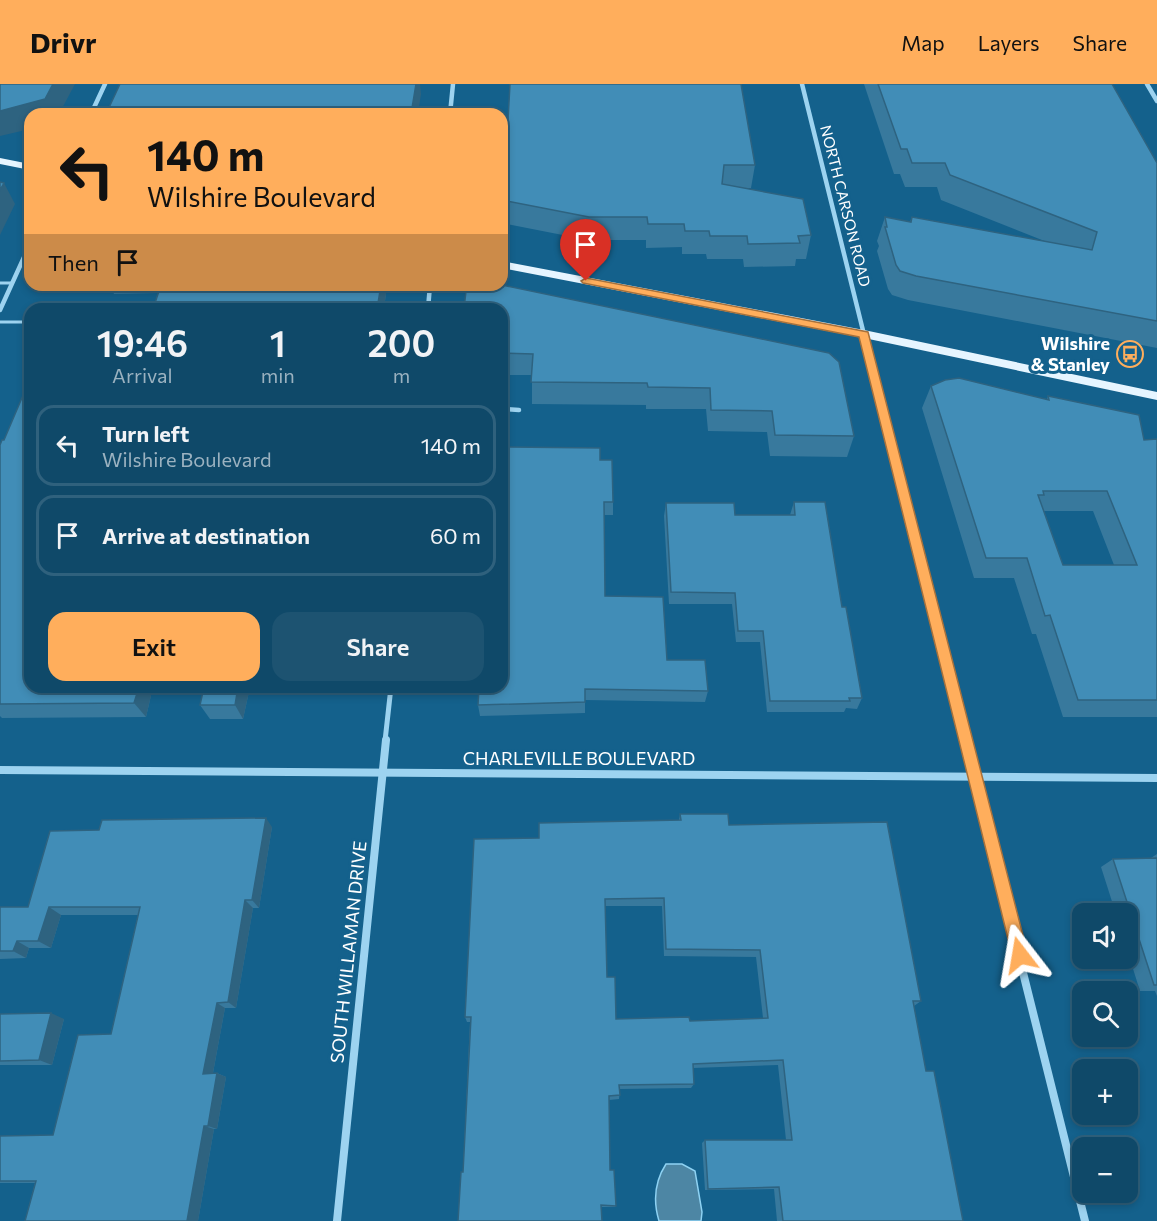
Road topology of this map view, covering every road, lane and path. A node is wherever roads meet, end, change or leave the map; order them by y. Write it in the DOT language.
graph roads {
  1 [pos="105,84"];
  2 [pos="453,84"];
  3 [pos="802,84"];
  4 [pos="1147,84"];
  5 [pos="1157,101"];
  6 [pos="94,108"];
  7 [pos="451,108"];
  8 [pos="0,161"];
  9 [pos="24,166"];
  10 [pos="24,257"];
  11 [pos="508,265"];
  12 [pos="0,283"];
  13 [pos="12,283"];
  14 [pos="0,310"];
  15 [pos="0,322"];
  16 [pos="24,322"];
  17 [pos="864,334"];
  18 [pos="1157,396"];
  19 [pos="508,409"];
  20 [pos="519,410"];
  21 [pos="390,693"];
  22 [pos="0,770"];
  23 [pos="382,772"];
  24 [pos="976,776"];
  25 [pos="1157,778"];
  26 [pos="337,1221"];
  27 [pos="1085,1221"];
  1 -- 6 [label="street"];
  2 -- 7 [label="street"];
  3 -- 17 [label="street, NORTH CARSON ROAD"];
  4 -- 5 [label="street"];
  8 -- 9 [label="main road"];
  10 -- 13 [label="street"];
  11 -- 17 [label="main road"];
  12 -- 13 [label="lane"];
  13 -- 14 [label="street"];
  15 -- 16 [label="lane"];
  17 -- 18 [label="main road"];
  17 -- 24 [label="street, NORTH CARSON ROAD"];
  19 -- 20 [label="lane"];
  21 -- 23 [label="street, SOUTH WILLAMAN DRIVE"];
  22 -- 23 [label="street, CHARLEVILLE BOULEVARD"];
  23 -- 24 [label="street, CHARLEVILLE BOULEVARD"];
  23 -- 26 [label="street, SOUTH WILLAMAN DRIVE"];
  24 -- 25 [label="street, CHARLEVILLE BOULEVARD"];
  24 -- 27 [label="street, NORTH CARSON ROAD"];
}
